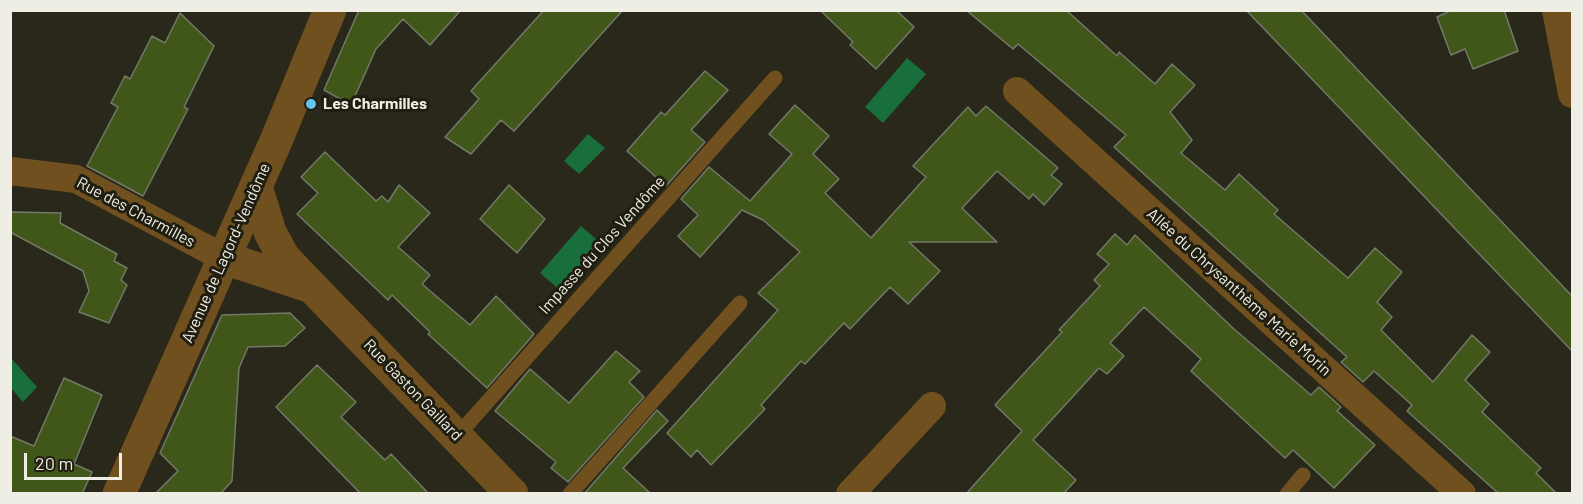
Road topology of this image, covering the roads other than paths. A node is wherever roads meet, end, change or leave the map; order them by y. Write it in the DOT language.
graph roads {
  1 [pos="330,10"];
  2 [pos="1556,10"];
  3 [pos="774,78"];
  4 [pos="1017,91"];
  5 [pos="1572,94"];
  6 [pos="10,171"];
  7 [pos="256,186"];
  8 [pos="224,258"];
  9 [pos="314,287"];
  10 [pos="740,303"];
  11 [pos="932,406"];
  12 [pos="457,436"];
  13 [pos="1303,475"];
  14 [pos="119,494"];
  15 [pos="512,494"];
  16 [pos="570,494"];
  17 [pos="850,494"];
  18 [pos="1287,494"];
  19 [pos="1462,494"];
  1 -- 7 [label="street, Avenue de Lagord-Vendôme"];
  2 -- 5 [label="street"];
  3 -- 12 [label="lane, Impasse du Clos Vendôme"];
  4 -- 19 [label="street, Allée du Chrysanthème Marie Morin"];
  6 -- 8 [label="street, Rue des Charmilles"];
  7 -- 8 [label="street, Avenue de Lagord-Vendôme"];
  7 -- 9 [label="street, Rue Gaston Gaillard"];
  8 -- 9 [label="street, Rue Gaston Gaillard"];
  8 -- 14 [label="street, Avenue de Lagord-Vendôme"];
  9 -- 12 [label="street, Rue Gaston Gaillard"];
  10 -- 16 [label="lane"];
  11 -- 17 [label="street"];
  12 -- 15 [label="street, Rue Gaston Gaillard"];
  13 -- 18 [label="lane"];
}
